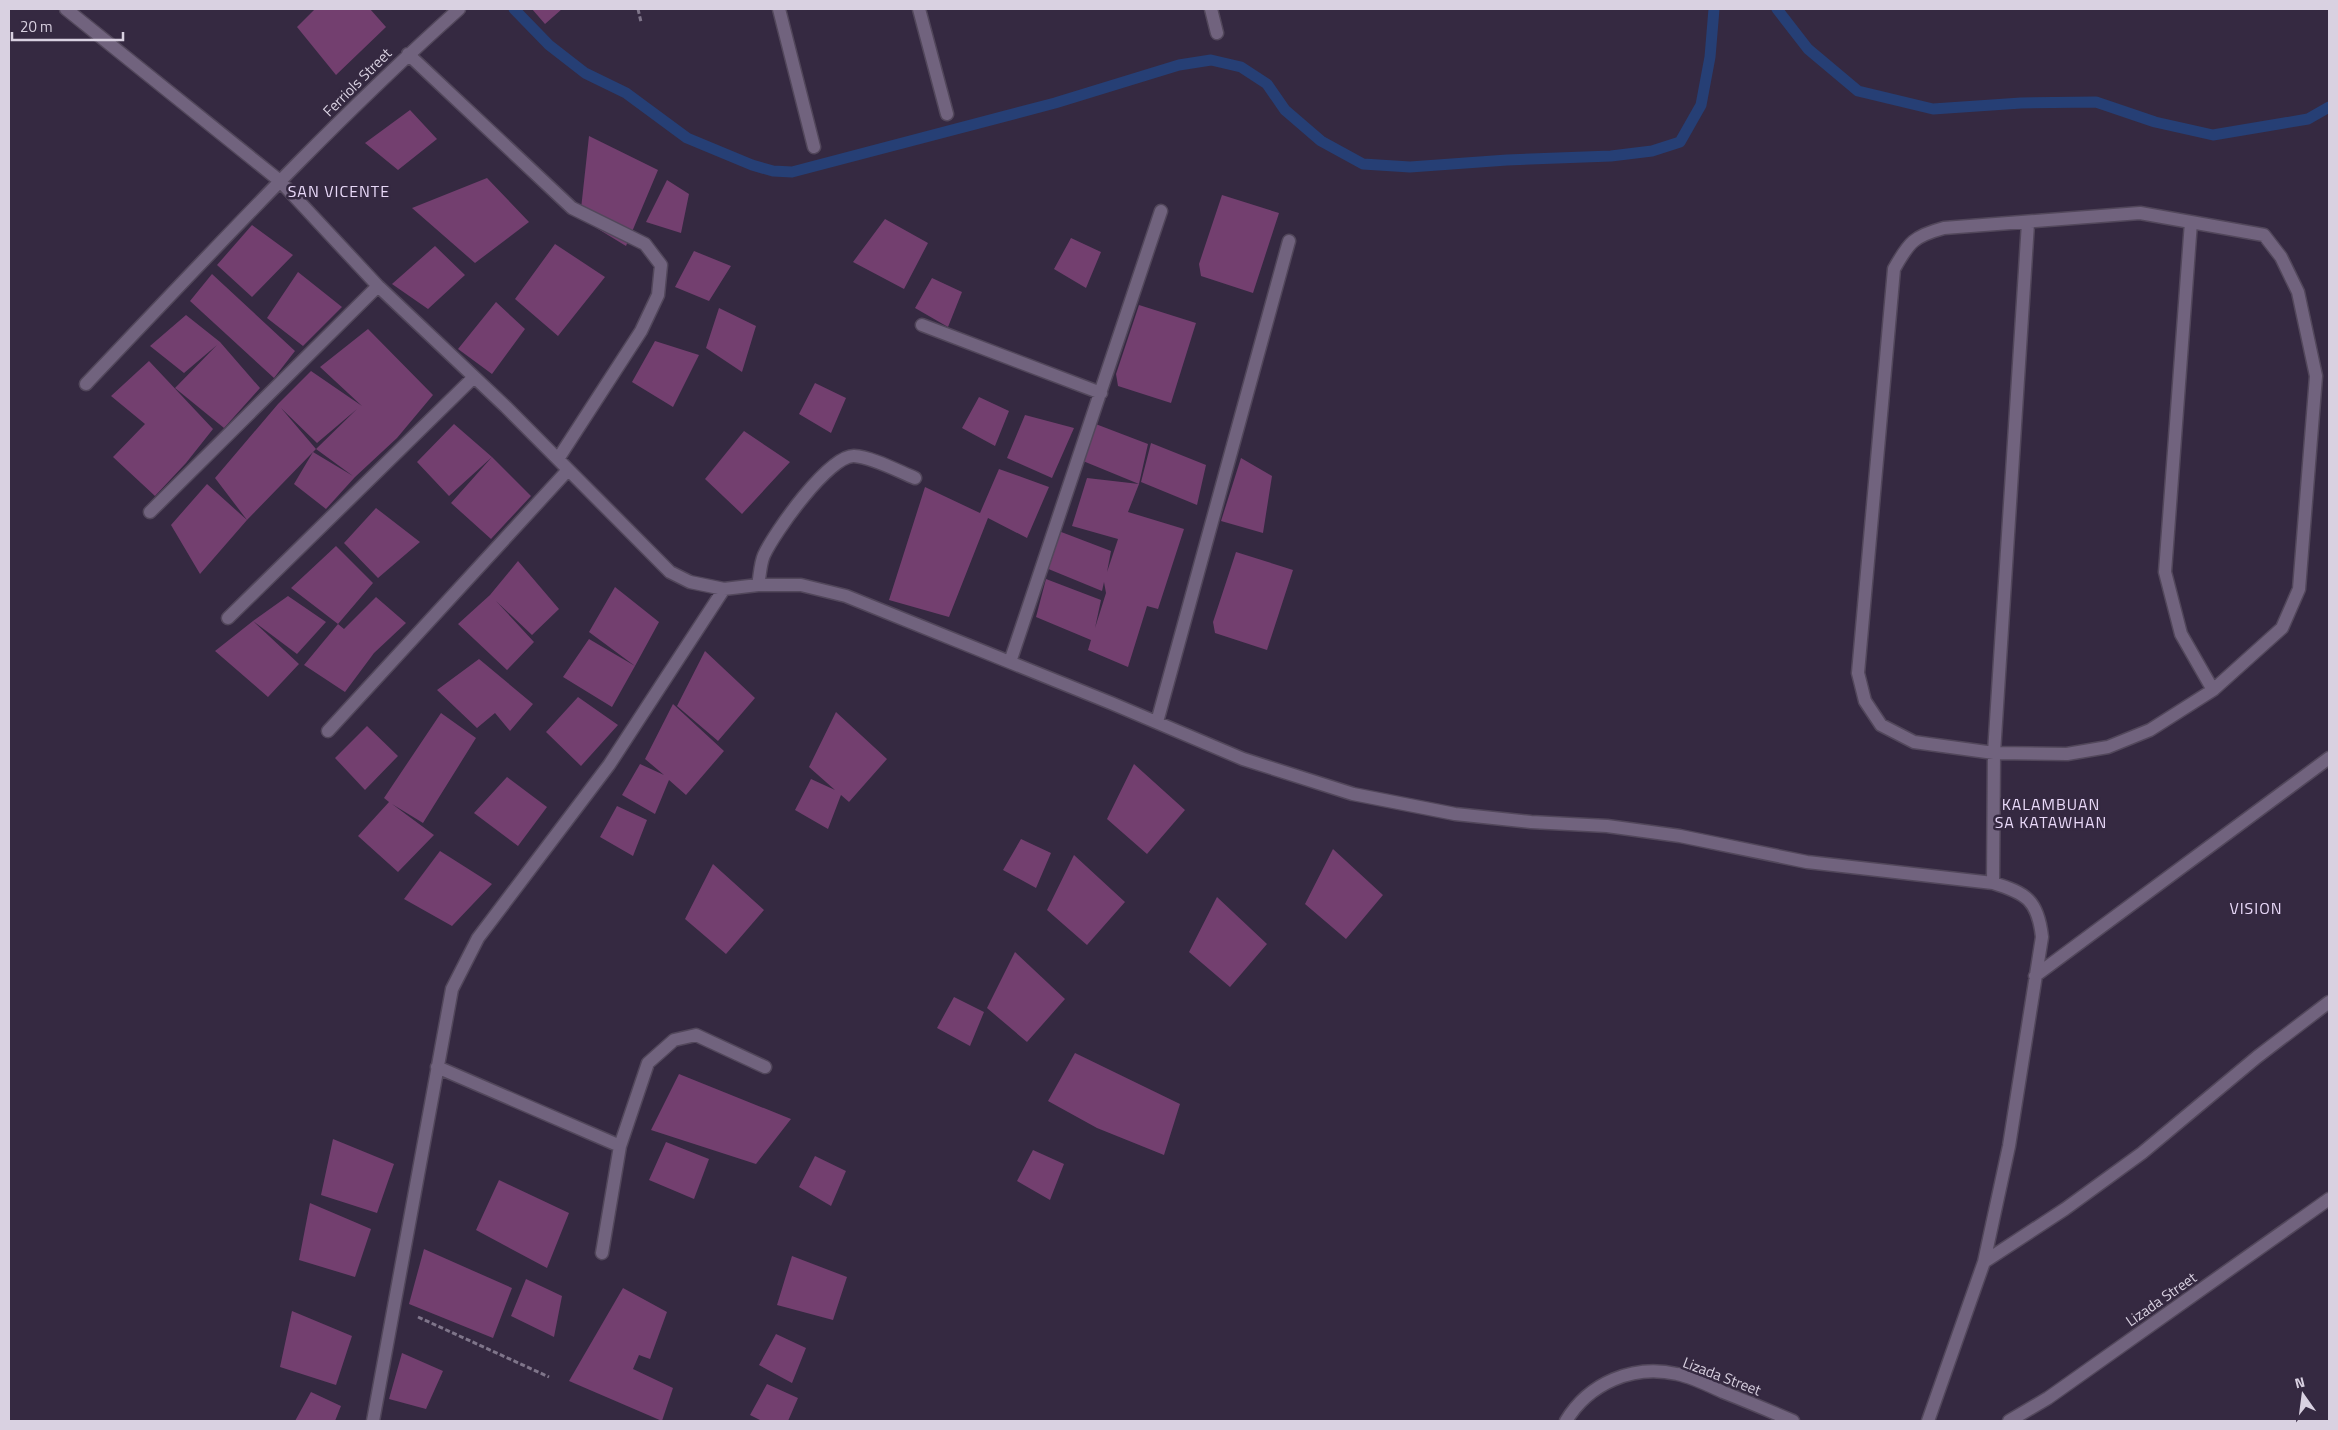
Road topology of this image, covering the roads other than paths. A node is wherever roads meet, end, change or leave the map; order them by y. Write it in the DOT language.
graph roads {
  1 [pos="66,9"];
  2 [pos="459,9"];
  3 [pos="779,9"];
  4 [pos="919,9"];
  5 [pos="1211,9"];
  6 [pos="1217,34"];
  7 [pos="408,54"];
  8 [pos="948,114"];
  9 [pos="814,147"];
  10 [pos="280,181"];
  11 [pos="1162,211"];
  12 [pos="2191,222"];
  13 [pos="2028,223"];
  14 [pos="1289,241"];
  15 [pos="378,286"];
  16 [pos="922,325"];
  17 [pos="474,377"];
  18 [pos="86,384"];
  19 [pos="1100,393"];
  20 [pos="558,459"];
  21 [pos="568,470"];
  22 [pos="915,478"];
  23 [pos="150,512"];
  24 [pos="758,585"];
  25 [pos="724,589"];
  26 [pos="228,618"];
  27 [pos="1010,662"];
  28 [pos="2213,690"];
  29 [pos="1157,722"];
  30 [pos="328,731"];
  31 [pos="1994,753"];
  32 [pos="2329,758"];
  33 [pos="1993,883"];
  34 [pos="2035,976"];
  35 [pos="2329,1002"];
  36 [pos="437,1067"];
  37 [pos="765,1067"];
  38 [pos="620,1146"];
  39 [pos="2329,1200"];
  40 [pos="602,1253"];
  41 [pos="1984,1262"];
  42 [pos="373,1421"];
  43 [pos="1566,1421"];
  44 [pos="1793,1421"];
  45 [pos="1928,1421"];
  46 [pos="2009,1421"];
  1 -- 10 [label="street"];
  2 -- 7 [label="street, Ferriols Street"];
  3 -- 9 [label="street"];
  4 -- 8 [label="street"];
  5 -- 6 [label="street"];
  7 -- 10 [label="street, Ferriols Street"];
  7 -- 20 [label="street"];
  10 -- 15 [label="street"];
  10 -- 18 [label="street, Ferriols Street"];
  11 -- 19 [label="street"];
  12 -- 13 [label="street"];
  12 -- 28 [label="street"];
  12 -- 28 [label="street"];
  13 -- 31 [label="street"];
  13 -- 31 [label="street"];
  14 -- 29 [label="street"];
  15 -- 17 [label="street"];
  15 -- 23 [label="street"];
  16 -- 19 [label="street"];
  17 -- 20 [label="street"];
  17 -- 26 [label="street"];
  19 -- 27 [label="street"];
  20 -- 21 [label="street"];
  21 -- 25 [label="street"];
  21 -- 30 [label="street"];
  22 -- 24 [label="street"];
  24 -- 25 [label="street"];
  24 -- 27 [label="street"];
  25 -- 36 [label="street"];
  27 -- 29 [label="street"];
  28 -- 31 [label="street"];
  29 -- 33 [label="street"];
  31 -- 33 [label="street"];
  32 -- 34 [label="street"];
  33 -- 34 [label="street"];
  34 -- 41 [label="street"];
  35 -- 41 [label="street"];
  36 -- 38 [label="street"];
  36 -- 42 [label="street"];
  37 -- 38 [label="street"];
  38 -- 40 [label="street"];
  39 -- 46 [label="street, Lizada Street"];
  41 -- 45 [label="street"];
  43 -- 44 [label="street, Lizada Street"];
}
